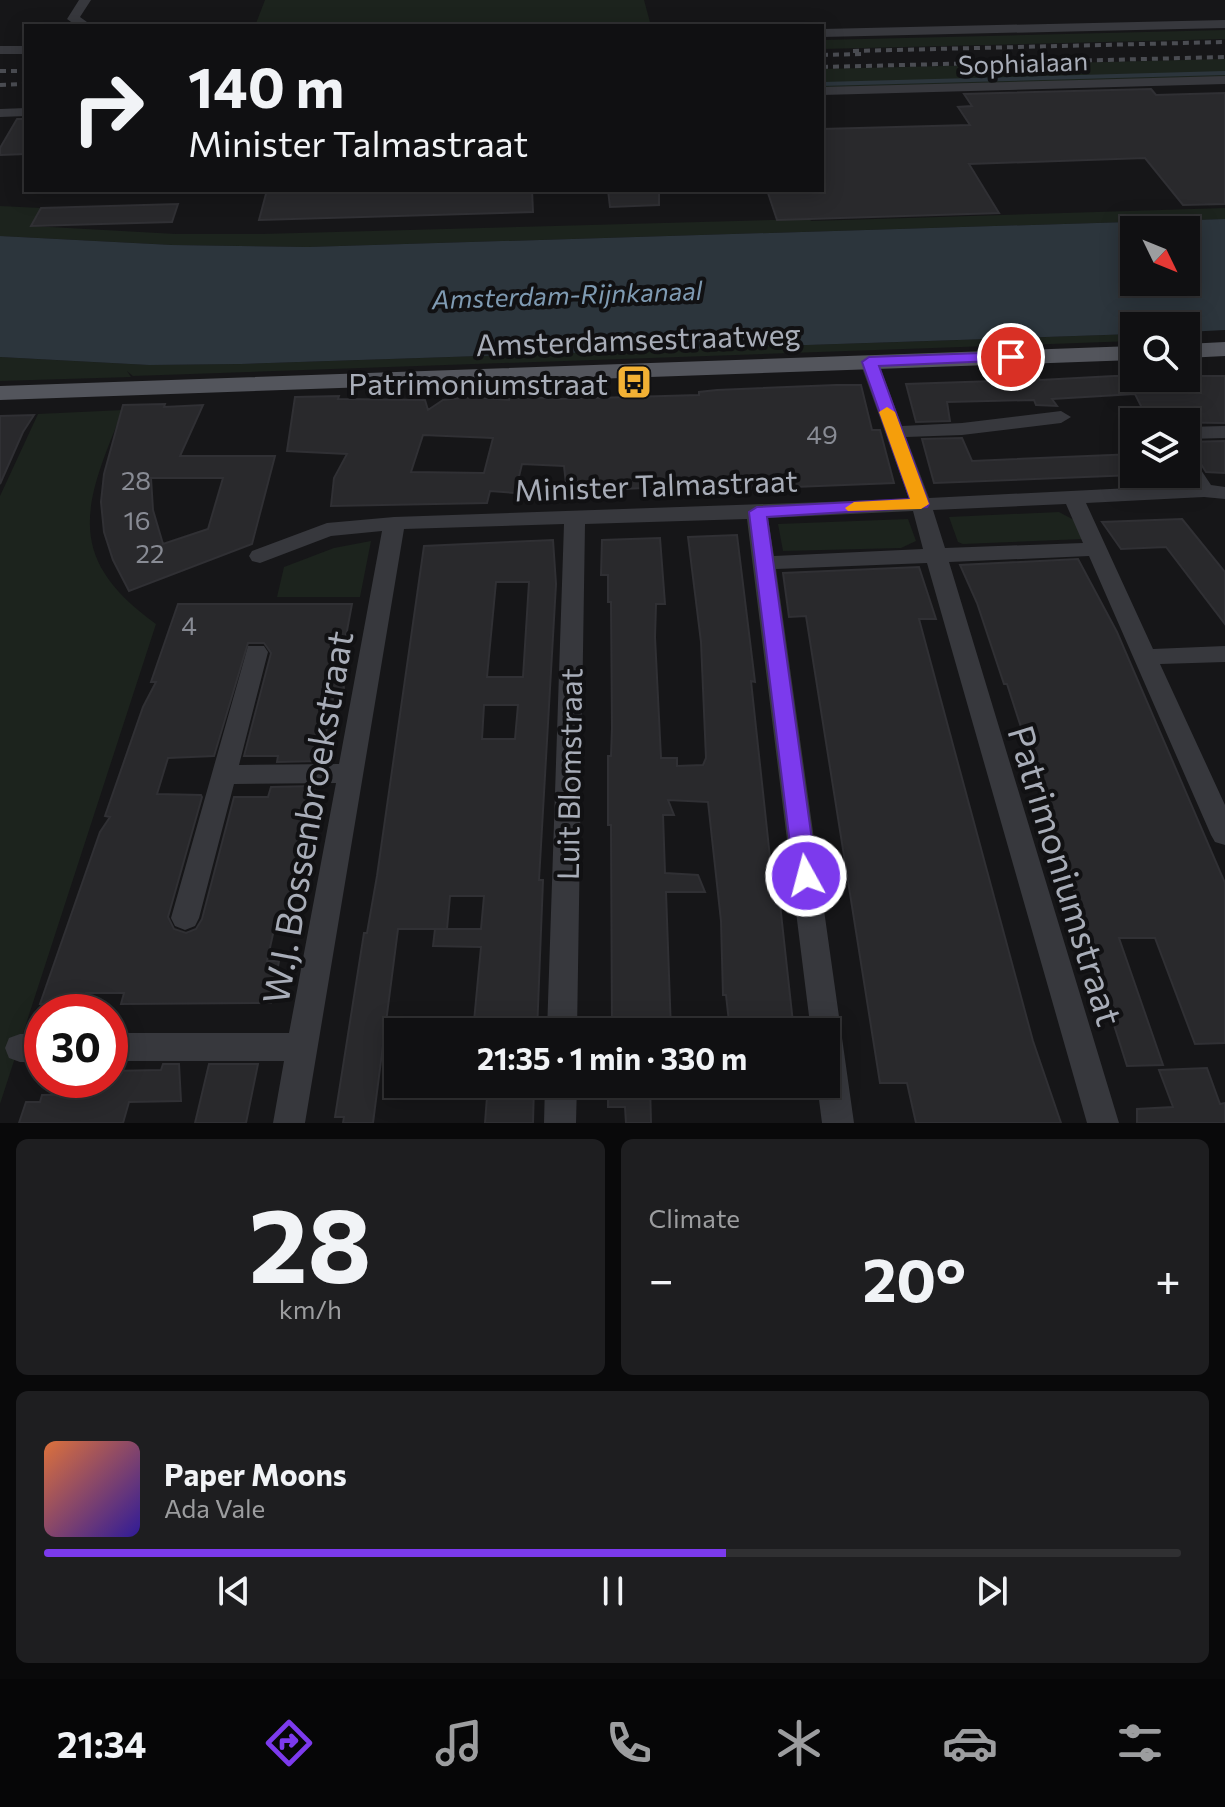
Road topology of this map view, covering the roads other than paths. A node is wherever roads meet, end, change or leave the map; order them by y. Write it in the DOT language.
graph roads {
  1 [pos="85,0"];
  2 [pos="71,23"];
  3 [pos="1225,24"];
  4 [pos="824,33"];
  5 [pos="0,50"];
  6 [pos="24,50"];
  7 [pos="1225,80"];
  8 [pos="824,91"];
  9 [pos="24,112"];
  10 [pos="0,113"];
  11 [pos="1225,349"];
  12 [pos="1200,350"];
  13 [pos="1120,353"];
  14 [pos="869,362"];
  15 [pos="0,393"];
  16 [pos="1061,417"];
  17 [pos="894,432"];
  18 [pos="1225,432"];
  19 [pos="1200,433"];
  20 [pos="1200,477"];
  21 [pos="1214,492"];
  22 [pos="1073,496"];
  23 [pos="921,504"];
  24 [pos="757,512"];
  25 [pos="575,517"];
  26 [pos="394,523"];
  27 [pos="1094,549"];
  28 [pos="934,555"];
  29 [pos="260,556"];
  30 [pos="765,563"];
  31 [pos="256,652"];
  32 [pos="1225,654"];
  33 [pos="1144,657"];
  34 [pos="350,773"];
  35 [pos="223,775"];
  36 [pos="1225,835"];
  37 [pos="185,918"];
  38 [pos="562,1018"];
  39 [pos="824,1018"];
  40 [pos="128,1047"];
  41 [pos="301,1047"];
  42 [pos="561,1098"];
  43 [pos="835,1098"];
  44 [pos="289,1123"];
  45 [pos="560,1123"];
  46 [pos="838,1123"];
  47 [pos="1103,1123"];
  1 -- 2 [label="street"];
  3 -- 4 [label="street"];
  5 -- 6 [label="street"];
  7 -- 8 [label="street, Sophialaan"];
  9 -- 10 [label="street"];
  11 -- 12 [label="main road"];
  13 -- 14 [label="main road, Amsterdamsestraatweg"];
  14 -- 15 [label="main road, Amsterdamsestraatweg"];
  14 -- 17 [label="street"];
  16 -- 17 [label="street"];
  17 -- 23 [label="street"];
  18 -- 19 [label="street"];
  20 -- 21 [label="street"];
  21 -- 22 [label="street, Minister Talmastraat"];
  22 -- 23 [label="street, Minister Talmastraat"];
  22 -- 27 [label="street"];
  23 -- 24 [label="street, Minister Talmastraat"];
  23 -- 28 [label="street"];
  24 -- 25 [label="street, Minister Talmastraat"];
  24 -- 30 [label="street"];
  25 -- 26 [label="street, Minister Talmastraat"];
  25 -- 38 [label="street, Luit Blomstraat"];
  26 -- 29 [label="street, Minister Talmastraat"];
  26 -- 34 [label="street, W.J. Bossenbroekstraat"];
  27 -- 28 [label="street"];
  27 -- 33 [label="street"];
  28 -- 30 [label="street"];
  28 -- 47 [label="street, Patrimoniumstraat"];
  30 -- 39 [label="street"];
  31 -- 35 [label="street"];
  32 -- 33 [label="street"];
  33 -- 36 [label="street"];
  34 -- 35 [label="street"];
  34 -- 41 [label="street, W.J. Bossenbroekstraat"];
  35 -- 37 [label="street"];
  40 -- 41 [label="street"];
  41 -- 44 [label="street, W.J. Bossenbroekstraat"];
  42 -- 45 [label="street"];
  43 -- 46 [label="street"];
}
